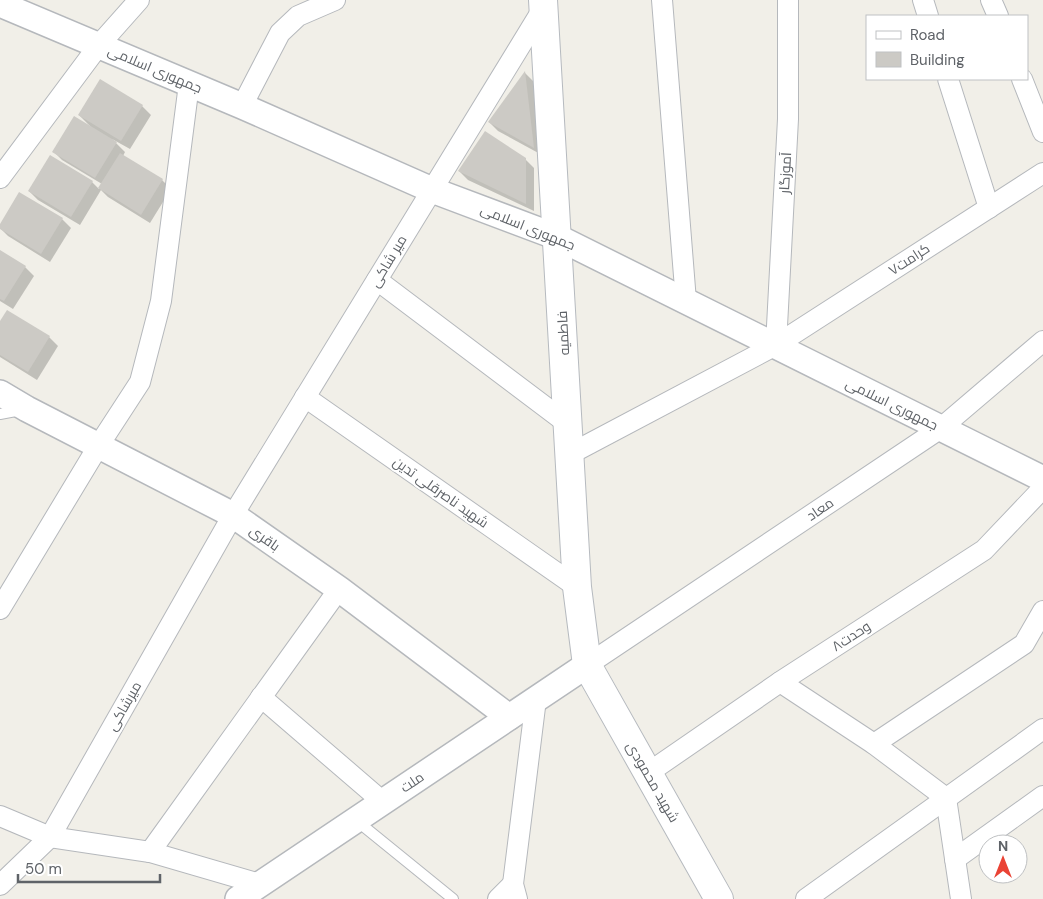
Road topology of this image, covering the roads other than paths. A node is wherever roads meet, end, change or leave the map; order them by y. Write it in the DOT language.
graph roads {
  1 [pos="139,0"];
  2 [pos="335,0"];
  3 [pos="662,0"];
  4 [pos="788,0"];
  5 [pos="923,0"];
  6 [pos="991,0"];
  7 [pos="543,3"];
  8 [pos="0,4"];
  9 [pos="928,15"];
  10 [pos="998,15"];
  11 [pos="99,46"];
  12 [pos="948,80"];
  13 [pos="1022,80"];
  14 [pos="189,84"];
  15 [pos="242,106"];
  16 [pos="1043,132"];
  17 [pos="1043,173"];
  18 [pos="0,178"];
  19 [pos="432,190"];
  20 [pos="989,208"];
  21 [pos="557,237"];
  22 [pos="377,280"];
  23 [pos="686,301"];
  24 [pos="1043,341"];
  25 [pos="776,346"];
  26 [pos="0,393"];
  27 [pos="305,397"];
  28 [pos="27,409"];
  29 [pos="0,414"];
  30 [pos="568,424"];
  31 [pos="942,428"];
  32 [pos="99,446"];
  33 [pos="570,454"];
  34 [pos="1043,479"];
  35 [pos="1043,488"];
  36 [pos="233,515"];
  37 [pos="578,587"];
  38 [pos="339,589"];
  39 [pos="0,609"];
  40 [pos="1043,611"];
  41 [pos="587,665"];
  42 [pos="780,682"];
  43 [pos="262,698"];
  44 [pos="536,699"];
  45 [pos="509,717"];
  46 [pos="1043,729"];
  47 [pos="874,744"];
  48 [pos="648,773"];
  49 [pos="1043,796"];
  50 [pos="946,798"];
  51 [pos="383,802"];
  52 [pos="0,816"];
  53 [pos="356,820"];
  54 [pos="50,837"];
  55 [pos="150,852"];
  56 [pos="955,859"];
  57 [pos="260,884"];
  58 [pos="0,886"];
  59 [pos="515,891"];
  60 [pos="717,898"];
  61 [pos="238,899"];
  62 [pos="453,899"];
  63 [pos="498,899"];
  64 [pos="806,899"];
  65 [pos="960,899"];
  1 -- 11 [label="street"];
  2 -- 15 [label="street"];
  3 -- 23 [label="street"];
  4 -- 25 [label="street, آموزگار"];
  5 -- 9 [label="street"];
  6 -- 10 [label="street"];
  7 -- 19 [label="street, میر شاکی"];
  7 -- 21 [label="main road, فاطمیه"];
  8 -- 11 [label="street, جمهوری اسلامی"];
  11 -- 14 [label="street, جمهوری اسلامی"];
  11 -- 18 [label="street"];
  12 -- 20 [label="street"];
  13 -- 16 [label="street"];
  14 -- 15 [label="street, جمهوری اسلامی"];
  14 -- 32 [label="street"];
  15 -- 19 [label="street, جمهوری اسلامی"];
  17 -- 20 [label="street, کرامت۷"];
  19 -- 21 [label="street, جمهوری اسلامی"];
  19 -- 22 [label="street, میر شاکی"];
  20 -- 25 [label="street, کرامت۷"];
  21 -- 23 [label="street, جمهوری اسلامی"];
  21 -- 30 [label="main road, فاطمیه"];
  22 -- 27 [label="street, میر شاکی"];
  22 -- 30 [label="street"];
  23 -- 25 [label="street, جمهوری اسلامی"];
  24 -- 31 [label="street, معاد"];
  25 -- 31 [label="street, جمهوری اسلامی"];
  25 -- 33 [label="street, کرامت۷"];
  26 -- 28 [label="street, باقری"];
  27 -- 36 [label="street, میر شاکی"];
  27 -- 37 [label="street, شهید ناصرقلی تدین"];
  28 -- 29 [label="lane"];
  28 -- 32 [label="street, باقری"];
  30 -- 33 [label="main road, فاطمیه"];
  31 -- 34 [label="street, جمهوری اسلامی"];
  31 -- 41 [label="street, معاد"];
  32 -- 36 [label="street, باقری"];
  32 -- 39 [label="street"];
  33 -- 37 [label="main road, فاطمیه"];
  35 -- 42 [label="street, وحدت۸"];
  36 -- 38 [label="street, باقری"];
  36 -- 54 [label="street, میرشاکی"];
  37 -- 41 [label="main road, فاطمیه"];
  38 -- 43 [label="street"];
  38 -- 45 [label="street, باقری"];
  40 -- 47 [label="street"];
  41 -- 44 [label="street, ملت"];
  41 -- 48 [label="main road, شهید محمودی"];
  42 -- 47 [label="street"];
  42 -- 48 [label="street, وحدت۸"];
  43 -- 51 [label="street"];
  43 -- 55 [label="street"];
  44 -- 45 [label="street, ملت"];
  44 -- 59 [label="street"];
  45 -- 51 [label="street, ملت"];
  46 -- 50 [label="street"];
  47 -- 50 [label="street"];
  48 -- 60 [label="main road, شهید محمودی"];
  49 -- 56 [label="street"];
  50 -- 56 [label="street"];
  50 -- 64 [label="street"];
  51 -- 53 [label="street, ملت"];
  52 -- 54 [label="street"];
  53 -- 57 [label="street, ملت"];
  53 -- 62 [label="lane"];
  54 -- 55 [label="street"];
  54 -- 58 [label="street, میرشاکی"];
  55 -- 57 [label="street"];
  56 -- 65 [label="street"];
  57 -- 61 [label="street, ملت"];
  59 -- 63 [label="street"];
}
